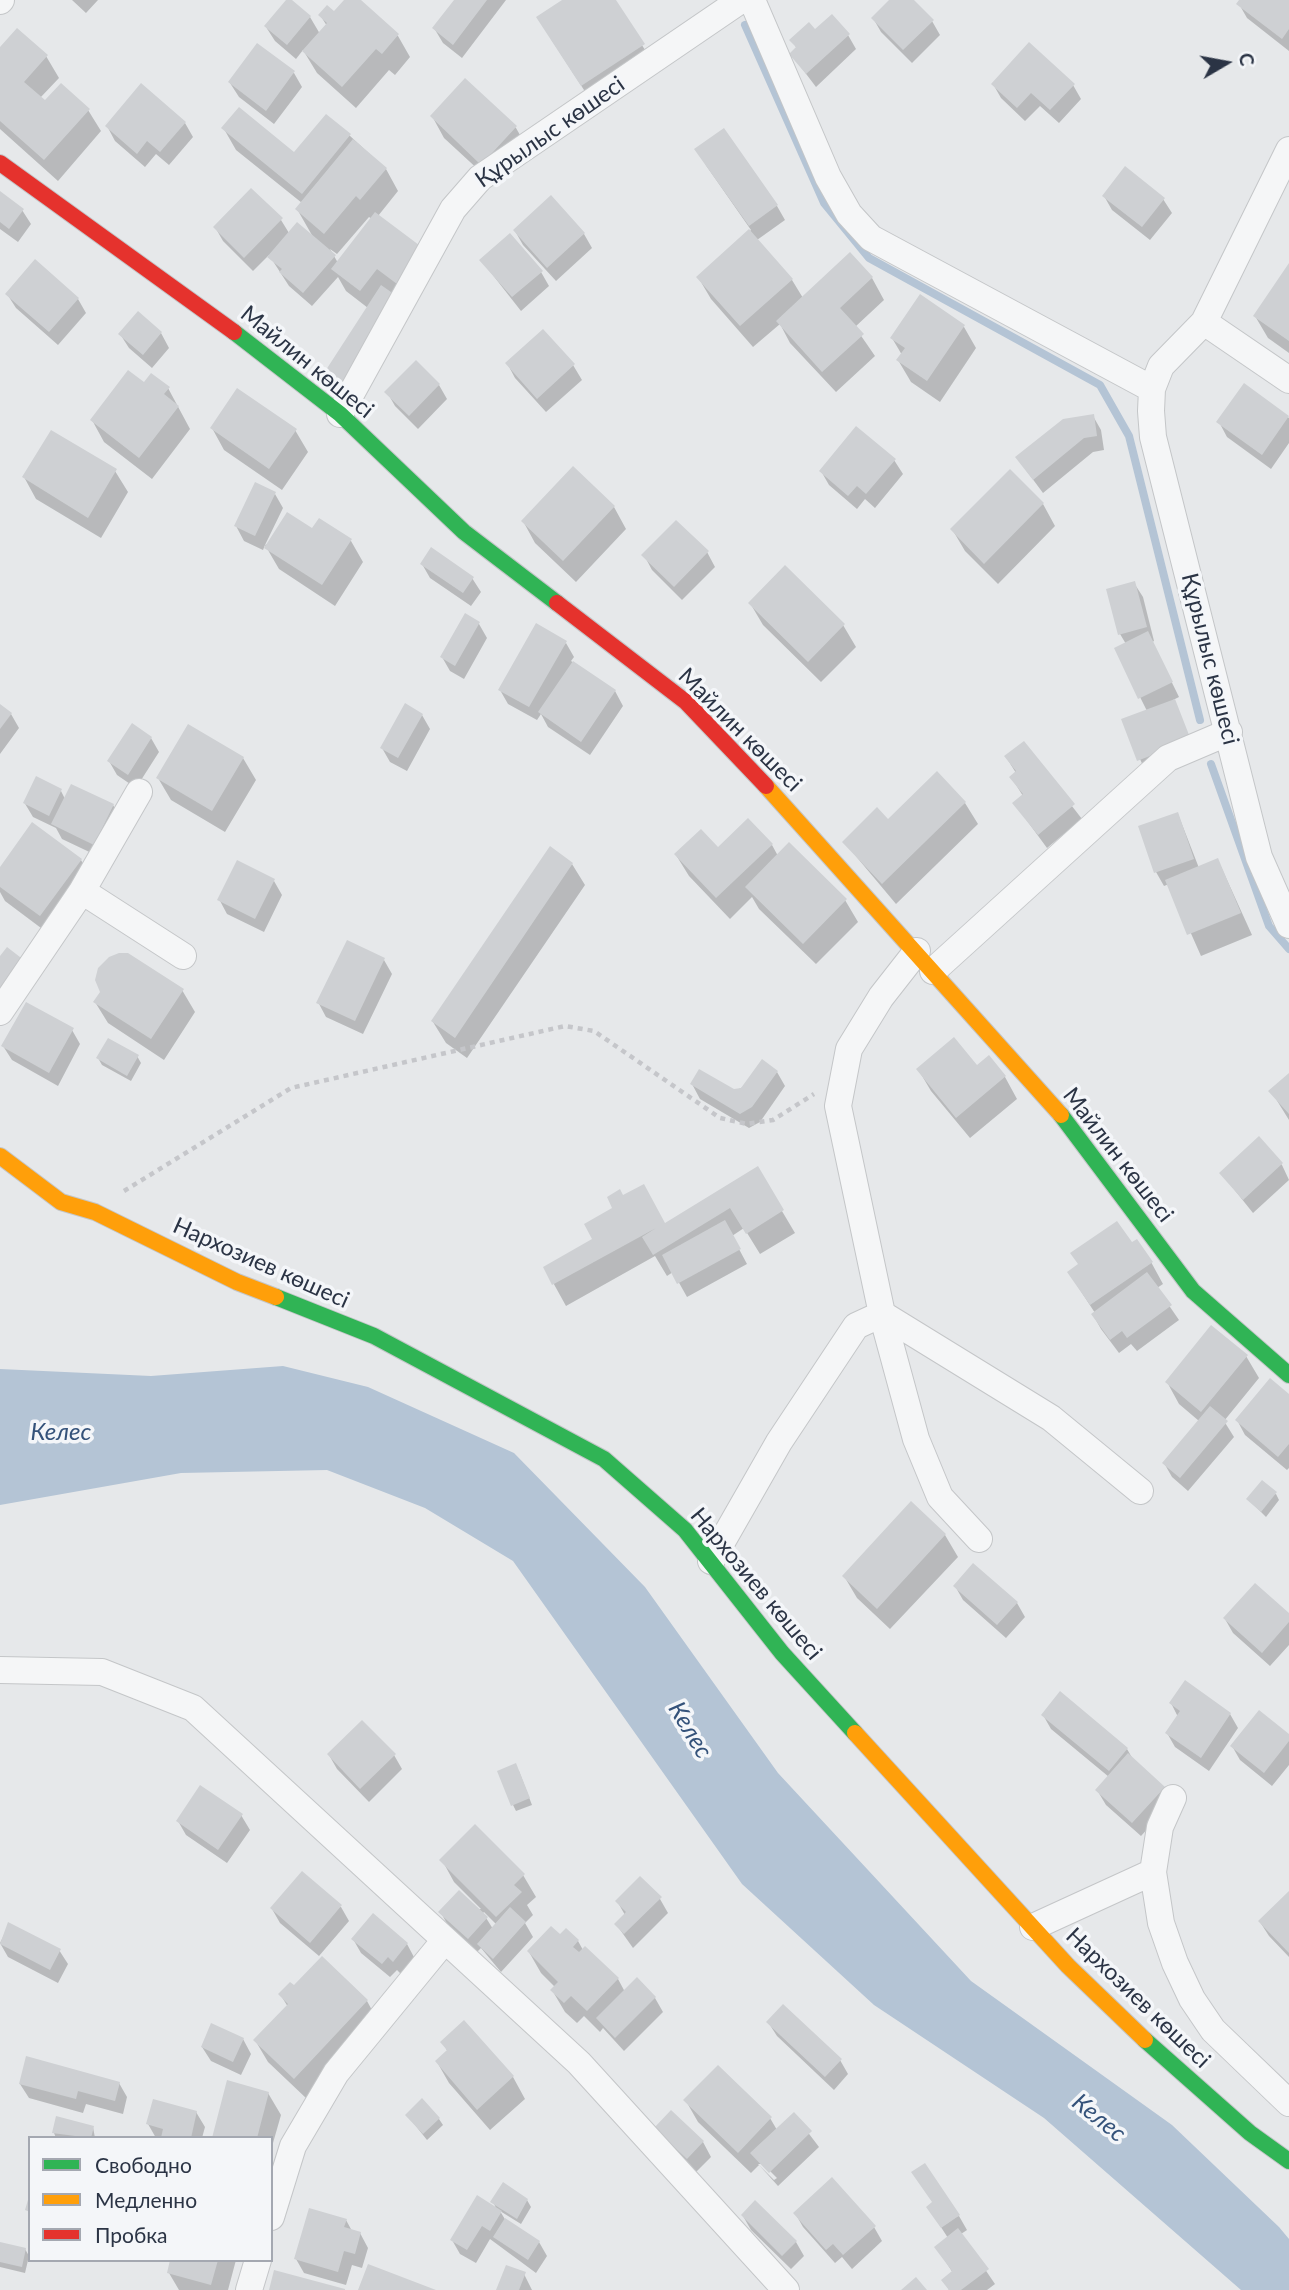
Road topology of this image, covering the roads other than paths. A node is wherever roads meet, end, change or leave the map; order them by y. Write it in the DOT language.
graph roads {
  1 [pos="741,0"];
  2 [pos="752,0"];
  3 [pos="1289,150"];
  4 [pos="0,163"];
  5 [pos="1204,322"];
  6 [pos="1289,380"];
  7 [pos="1152,389"];
  8 [pos="340,414"];
  9 [pos="1229,732"];
  10 [pos="139,792"];
  11 [pos="82,891"];
  12 [pos="1289,925"];
  13 [pos="916,951"];
  14 [pos="183,956"];
  15 [pos="933,971"];
  16 [pos="0,1012"];
  17 [pos="0,1156"];
  18 [pos="882,1314"];
  19 [pos="1289,1375"];
  20 [pos="1140,1491"];
  21 [pos="979,1539"];
  22 [pos="711,1561"];
  23 [pos="0,1670"];
  24 [pos="1173,1797"];
  25 [pos="1153,1872"];
  26 [pos="1032,1927"];
  27 [pos="445,1940"];
  28 [pos="1289,2103"];
  29 [pos="1289,2161"];
  30 [pos="273,2211"];
  31 [pos="257,2262"];
  32 [pos="249,2290"];
  33 [pos="786,2290"];
  1 -- 8 [label="street, Құрылыс көшесі"];
  2 -- 7 [label="street"];
  3 -- 5 [label="street, Құрылыс көшесі"];
  4 -- 8 [label="street, Майлин көшесі"];
  5 -- 6 [label="street"];
  5 -- 7 [label="street, Құрылыс көшесі"];
  7 -- 9 [label="street, Құрылыс көшесі"];
  8 -- 13 [label="street, Майлин көшесі"];
  9 -- 12 [label="street, Құрылыс көшесі"];
  9 -- 15 [label="street"];
  10 -- 11 [label="street"];
  11 -- 14 [label="street"];
  11 -- 16 [label="street"];
  13 -- 15 [label="street, Майлин көшесі"];
  13 -- 18 [label="street"];
  15 -- 19 [label="street, Майлин көшесі"];
  17 -- 22 [label="street, Нархозиев көшесі"];
  18 -- 20 [label="street"];
  18 -- 21 [label="street"];
  18 -- 22 [label="street"];
  22 -- 26 [label="street, Нархозиев көшесі"];
  23 -- 27 [label="street"];
  24 -- 25 [label="street"];
  25 -- 26 [label="street"];
  25 -- 28 [label="street"];
  26 -- 29 [label="street, Нархозиев көшесі"];
  27 -- 30 [label="street"];
  27 -- 33 [label="street"];
  31 -- 32 [label="street"];
}
